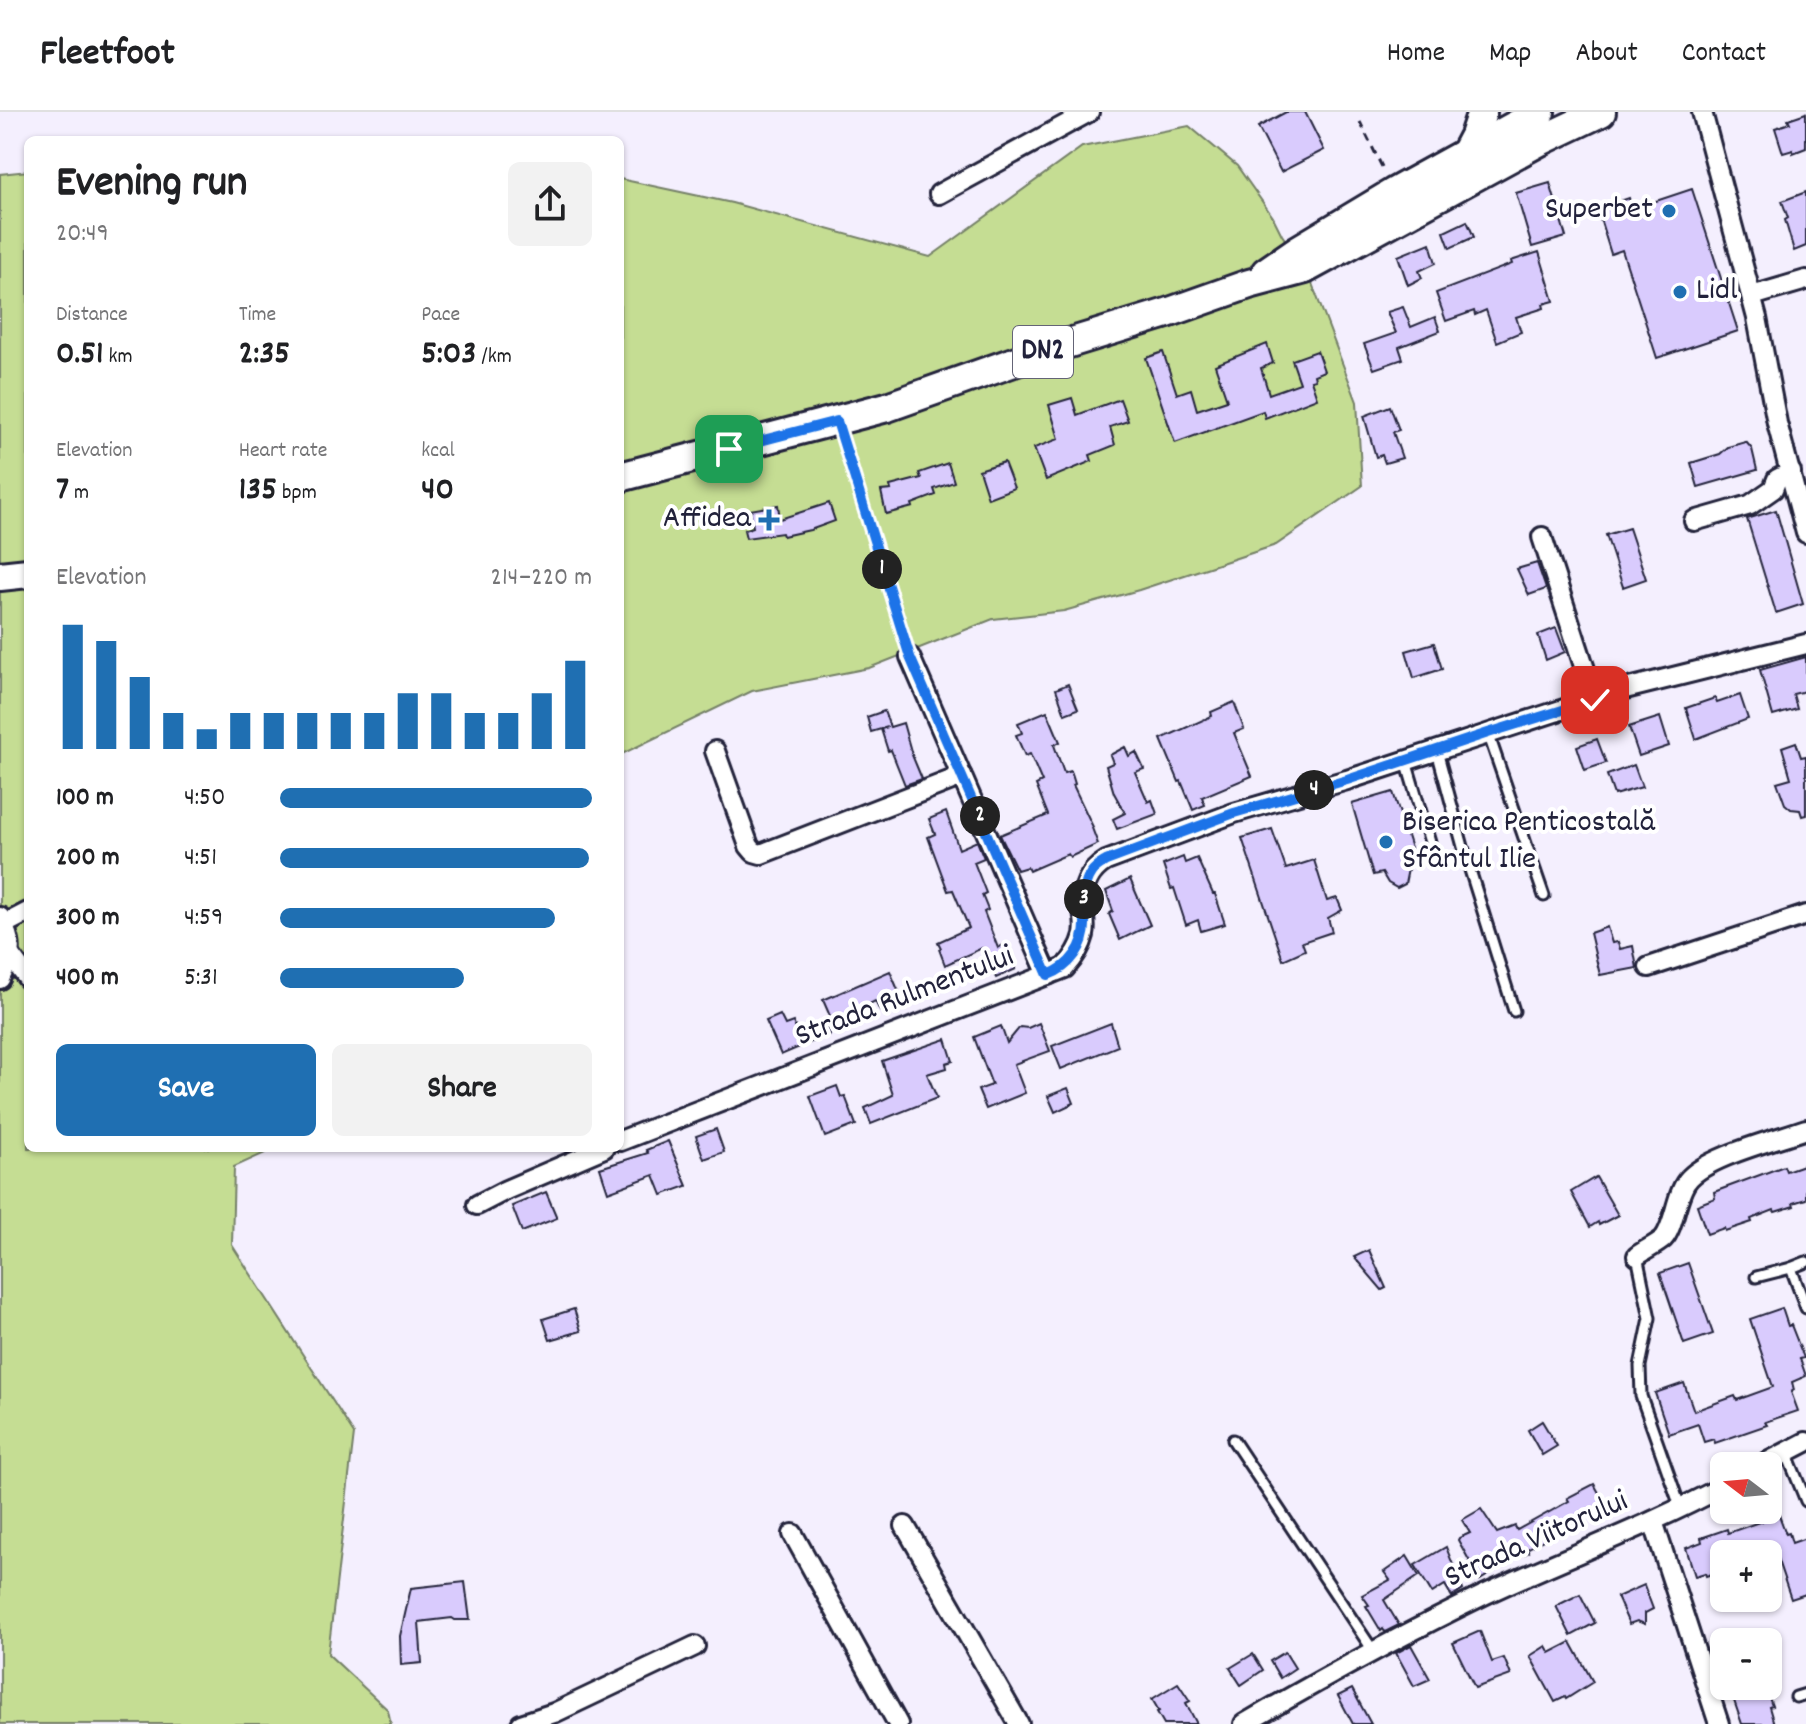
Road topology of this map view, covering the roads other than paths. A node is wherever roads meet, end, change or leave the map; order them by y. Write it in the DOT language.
graph roads {
  1 [pos="1089,112"];
  2 [pos="1482,112"];
  3 [pos="1601,112"];
  4 [pos="1702,112"];
  5 [pos="1536,124"];
  6 [pos="1465,153"];
  7 [pos="939,194"];
  8 [pos="1806,280"];
  9 [pos="1249,284"];
  10 [pos="1752,296"];
  11 [pos="1791,472"];
  12 [pos="624,476"];
  13 [pos="1694,521"];
  14 [pos="1806,533"];
  15 [pos="1542,537"];
  16 [pos="24,573"];
  17 [pos="0,576"];
  18 [pos="1806,644"];
  19 [pos="910,657"];
  20 [pos="1595,700"];
  21 [pos="1488,733"];
  22 [pos="715,751"];
  23 [pos="1437,751"];
  24 [pos="1406,761"];
  25 [pos="962,776"];
  26 [pos="1465,854"];
  27 [pos="1544,896"];
  28 [pos="24,913"];
  29 [pos="1806,915"];
  30 [pos="2,921"];
  31 [pos="10,955"];
  32 [pos="1649,967"];
  33 [pos="24,974"];
  34 [pos="1048,975"];
  35 [pos="0,979"];
  36 [pos="1514,1011"];
  37 [pos="1806,1129"];
  38 [pos="624,1139"];
  39 [pos="595,1152"];
  40 [pos="477,1205"];
  41 [pos="1637,1256"];
  42 [pos="1806,1262"];
  43 [pos="1791,1268"];
  44 [pos="1756,1277"];
  45 [pos="1806,1308"];
  46 [pos="1233,1440"];
  47 [pos="1806,1442"];
  48 [pos="1786,1452"];
  49 [pos="1782,1454"];
  50 [pos="1710,1493"];
  51 [pos="1806,1501"];
  52 [pos="1681,1509"];
  53 [pos="1653,1521"];
  54 [pos="905,1526"];
  55 [pos="793,1534"];
  56 [pos="695,1646"];
  57 [pos="1374,1652"];
  58 [pos="521,1724"];
  59 [pos="898,1724"];
  60 [pos="1019,1724"];
  61 [pos="1244,1724"];
  62 [pos="1719,1724"];
  1 -- 7 [label="street"];
  2 -- 6 [label="main road"];
  3 -- 5 [label="main road, DN2"];
  4 -- 10 [label="street"];
  5 -- 6 [label="main road, DN2"];
  5 -- 9 [label="main road, DN2"];
  6 -- 9 [label="main road, DN2"];
  8 -- 10 [label="street"];
  9 -- 12 [label="main road, DN2"];
  10 -- 11 [label="street"];
  11 -- 13 [label="street"];
  11 -- 14 [label="street"];
  15 -- 20 [label="street"];
  16 -- 17 [label="main road"];
  18 -- 20 [label="street, Strada Rulmentului"];
  19 -- 25 [label="street"];
  20 -- 21 [label="street, Strada Rulmentului"];
  21 -- 23 [label="street, Strada Rulmentului"];
  21 -- 27 [label="lane"];
  22 -- 25 [label="street"];
  23 -- 24 [label="street, Strada Rulmentului"];
  23 -- 26 [label="lane"];
  24 -- 26 [label="lane"];
  24 -- 34 [label="street, Strada Rulmentului"];
  25 -- 34 [label="street"];
  26 -- 36 [label="lane"];
  28 -- 30 [label="street"];
  29 -- 32 [label="street"];
  30 -- 31 [label="street"];
  31 -- 33 [label="street"];
  31 -- 35 [label="street"];
  34 -- 38 [label="street, Strada Rulmentului"];
  37 -- 41 [label="street"];
  39 -- 40 [label="street"];
  41 -- 52 [label="lane"];
  42 -- 43 [label="lane"];
  43 -- 44 [label="lane"];
  43 -- 45 [label="lane"];
  46 -- 57 [label="lane"];
  47 -- 48 [label="street"];
  48 -- 49 [label="street"];
  48 -- 51 [label="lane"];
  50 -- 52 [label="street, Strada Viitorului"];
  52 -- 53 [label="street, Strada Viitorului"];
  53 -- 57 [label="street, Strada Viitorului"];
  53 -- 62 [label="street"];
  54 -- 60 [label="street"];
  55 -- 59 [label="street"];
  56 -- 58 [label="street"];
  57 -- 61 [label="street, Strada Viitorului"];
}
